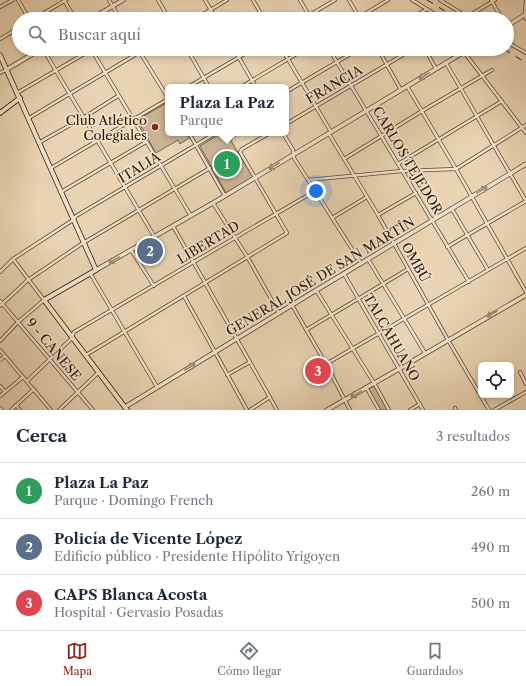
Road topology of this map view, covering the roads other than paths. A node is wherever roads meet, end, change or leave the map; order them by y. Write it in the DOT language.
graph roads {
  1 [pos="13,0"];
  2 [pos="18,0"];
  3 [pos="65,0"];
  4 [pos="109,0"];
  5 [pos="123,0"];
  6 [pos="158,0"];
  7 [pos="205,0"];
  8 [pos="227,0"];
  9 [pos="253,0"];
  10 [pos="300,0"];
  11 [pos="336,0"];
  12 [pos="350,0"];
  13 [pos="388,0"];
  14 [pos="412,0"];
  15 [pos="441,0"];
  16 [pos="495,0"];
  17 [pos="526,0"];
  18 [pos="491,1"];
  19 [pos="113,6"];
  20 [pos="0,8"];
  21 [pos="427,9"];
  22 [pos="210,10"];
  23 [pos="25,12"];
  24 [pos="45,12"];
  25 [pos="71,12"];
  26 [pos="103,12"];
  27 [pos="116,12"];
  28 [pos="165,12"];
  29 [pos="207,12"];
  30 [pos="260,12"];
  31 [pos="307,12"];
  32 [pos="314,12"];
  33 [pos="357,12"];
  34 [pos="369,12"];
  35 [pos="422,12"];
  36 [pos="432,12"];
  37 [pos="459,12"];
  38 [pos="474,12"];
  39 [pos="498,12"];
  40 [pos="525,14"];
  41 [pos="526,19"];
  42 [pos="514,21"];
  43 [pos="12,32"];
  44 [pos="0,39"];
  45 [pos="514,46"];
  46 [pos="525,52"];
  47 [pos="0,55"];
  48 [pos="30,56"];
  49 [pos="46,56"];
  50 [pos="80,56"];
  51 [pos="95,56"];
  52 [pos="129,56"];
  53 [pos="143,56"];
  54 [pos="191,56"];
  55 [pos="286,56"];
  56 [pos="293,56"];
  57 [pos="333,56"];
  58 [pos="347,56"];
  59 [pos="382,56"];
  60 [pos="402,56"];
  61 [pos="429,56"];
  62 [pos="457,56"];
  63 [pos="467,56"];
  64 [pos="238,57"];
  65 [pos="288,59"];
  66 [pos="337,62"];
  67 [pos="446,63"];
  68 [pos="387,65"];
  69 [pos="436,69"];
  70 [pos="6,70"];
  71 [pos="492,70"];
  72 [pos="56,71"];
  73 [pos="104,72"];
  74 [pos="0,73"];
  75 [pos="482,76"];
  76 [pos="204,78"];
  77 [pos="252,80"];
  78 [pos="302,82"];
  79 [pos="193,84"];
  80 [pos="207,84"];
  81 [pos="246,84"];
  82 [pos="254,84"];
  83 [pos="351,86"];
  84 [pos="407,86"];
  85 [pos="460,89"];
  86 [pos="289,90"];
  87 [pos="401,90"];
  88 [pos="18,93"];
  89 [pos="70,93"];
  90 [pos="165,93"];
  91 [pos="118,96"];
  92 [pos="20,98"];
  93 [pos="165,100"];
  94 [pos="502,101"];
  95 [pos="316,106"];
  96 [pos="366,110"];
  97 [pos="422,111"];
  98 [pos="0,112"];
  99 [pos="477,116"];
  100 [pos="29,118"];
  101 [pos="83,118"];
  102 [pos="133,120"];
  103 [pos="289,122"];
  104 [pos="526,125"];
  105 [pos="522,128"];
  106 [pos="330,133"];
  107 [pos="526,133"];
  108 [pos="191,136"];
  109 [pos="211,136"];
  110 [pos="265,136"];
  111 [pos="285,136"];
  112 [pos="381,136"];
  113 [pos="438,139"];
  114 [pos="96,141"];
  115 [pos="40,142"];
  116 [pos="146,142"];
  117 [pos="197,145"];
  118 [pos="494,145"];
  119 [pos="293,155"];
  120 [pos="344,159"];
  121 [pos="110,164"];
  122 [pos="398,164"];
  123 [pos="526,164"];
  124 [pos="161,166"];
  125 [pos="51,168"];
  126 [pos="210,168"];
  127 [pos="456,168"];
  128 [pos="402,172"];
  129 [pos="510,173"];
  130 [pos="355,176"];
  131 [pos="255,178"];
  132 [pos="308,180"];
  133 [pos="125,187"];
  134 [pos="174,189"];
  135 [pos="314,191"];
  136 [pos="62,192"];
  137 [pos="416,193"];
  138 [pos="225,196"];
  139 [pos="472,196"];
  140 [pos="367,197"];
  141 [pos="526,201"];
  142 [pos="213,203"];
  143 [pos="452,208"];
  144 [pos="139,210"];
  145 [pos="276,214"];
  146 [pos="378,215"];
  147 [pos="191,216"];
  148 [pos="332,218"];
  149 [pos="73,220"];
  150 [pos="432,220"];
  151 [pos="487,224"];
  152 [pos="172,226"];
  153 [pos="468,235"];
  154 [pos="154,236"];
  155 [pos="235,238"];
  156 [pos="83,243"];
  157 [pos="394,243"];
  158 [pos="447,247"];
  159 [pos="526,248"];
  160 [pos="131,250"];
  161 [pos="248,258"];
  162 [pos="13,259"];
  163 [pos="368,259"];
  164 [pos="507,259"];
  165 [pos="194,262"];
  166 [pos="361,263"];
  167 [pos="408,269"];
  168 [pos="96,270"];
  169 [pos="488,270"];
  170 [pos="0,272"];
  171 [pos="90,274"];
  172 [pos="343,274"];
  173 [pos="28,280"];
  174 [pos="469,282"];
  175 [pos="205,283"];
  176 [pos="384,284"];
  177 [pos="154,286"];
  178 [pos="316,290"];
  179 [pos="526,294"];
  180 [pos="184,296"];
  181 [pos="358,299"];
  182 [pos="44,300"];
  183 [pos="1,304"];
  184 [pos="428,304"];
  185 [pos="292,305"];
  186 [pos="112,311"];
  187 [pos="279,312"];
  188 [pos="332,315"];
  189 [pos="404,319"];
  190 [pos="18,322"];
  191 [pos="306,330"];
  192 [pos="125,332"];
  193 [pos="378,334"];
  194 [pos="72,336"];
  195 [pos="237,338"];
  196 [pos="448,340"];
  197 [pos="0,341"];
  198 [pos="353,348"];
  199 [pos="0,350"];
  200 [pos="214,352"];
  201 [pos="425,354"];
  202 [pos="86,355"];
  203 [pos="5,356"];
  204 [pos="50,359"];
  205 [pos="0,360"];
  206 [pos="250,362"];
  207 [pos="326,364"];
  208 [pos="399,369"];
  209 [pos="99,372"];
  210 [pos="520,372"];
  211 [pos="227,375"];
  212 [pos="23,377"];
  213 [pos="27,381"];
  214 [pos="374,383"];
  215 [pos="526,384"];
  216 [pos="0,386"];
  217 [pos="366,387"];
  218 [pos="157,388"];
  219 [pos="34,389"];
  220 [pos="5,392"];
  221 [pos="526,392"];
  222 [pos="78,393"];
  223 [pos="0,396"];
  224 [pos="270,397"];
  225 [pos="345,400"];
  226 [pos="420,404"];
  227 [pos="16,405"];
  228 [pos="125,409"];
  229 [pos="10,410"];
  230 [pos="20,410"];
  231 [pos="51,410"];
  232 [pos="59,410"];
  233 [pos="93,410"];
  234 [pos="247,410"];
  235 [pos="250,410"];
  236 [pos="277,410"];
  237 [pos="327,410"];
  238 [pos="350,410"];
  239 [pos="379,410"];
  240 [pos="389,410"];
  241 [pos="410,410"];
  242 [pos="423,410"];
  243 [pos="489,410"];
  244 [pos="494,410"];
  1 -- 20 [label="street"];
  2 -- 23 [label="street"];
  3 -- 24 [label="street"];
  3 -- 25 [label="street"];
  4 -- 19 [label="street"];
  5 -- 19 [label="street"];
  6 -- 28 [label="street"];
  7 -- 22 [label="street"];
  8 -- 22 [label="street"];
  9 -- 30 [label="street"];
  10 -- 31 [label="street"];
  11 -- 32 [label="street"];
  12 -- 33 [label="street"];
  13 -- 34 [label="street"];
  14 -- 21 [label="street"];
  15 -- 37 [label="street"];
  16 -- 18 [label="street"];
  17 -- 40 [label="street"];
  18 -- 38 [label="street"];
  18 -- 39 [label="street"];
  19 -- 26 [label="street"];
  19 -- 27 [label="street"];
  21 -- 35 [label="street"];
  21 -- 36 [label="street"];
  22 -- 29 [label="street"];
  40 -- 41 [label="street"];
  40 -- 42 [label="street"];
  43 -- 44 [label="street"];
  45 -- 46 [label="street"];
  47 -- 70 [label="main road"];
  48 -- 70 [label="street"];
  49 -- 72 [label="street"];
  50 -- 72 [label="street"];
  51 -- 73 [label="street"];
  52 -- 73 [label="street"];
  53 -- 90 [label="street"];
  54 -- 76 [label="street"];
  55 -- 65 [label="street, OMBÚ"];
  56 -- 65 [label="street"];
  57 -- 66 [label="street, CARLOS TEJEDOR"];
  58 -- 66 [label="street"];
  59 -- 68 [label="street"];
  60 -- 68 [label="street, FRANCIA"];
  61 -- 69 [label="street"];
  62 -- 67 [label="street"];
  63 -- 75 [label="street"];
  64 -- 76 [label="street"];
  64 -- 77 [label="street"];
  65 -- 77 [label="street"];
  65 -- 78 [label="street, OMBÚ"];
  66 -- 78 [label="street"];
  66 -- 83 [label="street, CARLOS TEJEDOR"];
  67 -- 69 [label="street"];
  67 -- 85 [label="street"];
  68 -- 83 [label="street, FRANCIA"];
  68 -- 87 [label="street"];
  69 -- 84 [label="street, one-way"];
  70 -- 74 [label="street"];
  70 -- 88 [label="main road"];
  71 -- 75 [label="street"];
  72 -- 88 [label="street"];
  72 -- 89 [label="street"];
  73 -- 89 [label="street"];
  73 -- 91 [label="street"];
  75 -- 85 [label="street"];
  75 -- 94 [label="street"];
  76 -- 79 [label="street"];
  76 -- 80 [label="street"];
  77 -- 81 [label="street"];
  77 -- 82 [label="street"];
  78 -- 86 [label="street"];
  78 -- 95 [label="street, OMBÚ"];
  83 -- 95 [label="street, FRANCIA"];
  83 -- 96 [label="street, CARLOS TEJEDOR"];
  84 -- 87 [label="street"];
  84 -- 97 [label="street"];
  85 -- 97 [label="street"];
  85 -- 99 [label="street"];
  87 -- 96 [label="street"];
  88 -- 92 [label="main road"];
  89 -- 100 [label="street"];
  89 -- 101 [label="street"];
  91 -- 101 [label="street"];
  91 -- 102 [label="street"];
  92 -- 98 [label="main road"];
  92 -- 100 [label="main road"];
  93 -- 102 [label="street"];
  94 -- 99 [label="street"];
  94 -- 105 [label="street"];
  95 -- 103 [label="street, FRANCIA"];
  95 -- 106 [label="street, OMBÚ"];
  96 -- 106 [label="street"];
  96 -- 112 [label="street, CARLOS TEJEDOR"];
  97 -- 112 [label="street"];
  97 -- 113 [label="street"];
  99 -- 113 [label="street"];
  99 -- 118 [label="street"];
  100 -- 115 [label="main road"];
  101 -- 114 [label="street"];
  101 -- 115 [label="street"];
  102 -- 114 [label="street"];
  102 -- 116 [label="street"];
  104 -- 105 [label="street"];
  105 -- 107 [label="street"];
  105 -- 118 [label="street"];
  106 -- 119 [label="street"];
  106 -- 120 [label="street, OMBÚ"];
  108 -- 117 [label="street"];
  109 -- 117 [label="street, ITALIA"];
  110 -- 131 [label="street"];
  111 -- 119 [label="street"];
  112 -- 120 [label="street"];
  112 -- 122 [label="street, CARLOS TEJEDOR"];
  113 -- 122 [label="street"];
  113 -- 127 [label="street"];
  114 -- 121 [label="street"];
  114 -- 125 [label="street"];
  115 -- 125 [label="main road"];
  116 -- 121 [label="street"];
  116 -- 124 [label="street"];
  117 -- 124 [label="street, ITALIA"];
  117 -- 126 [label="street"];
  118 -- 127 [label="street"];
  118 -- 129 [label="street"];
  119 -- 131 [label="street, one-way"];
  119 -- 132 [label="street"];
  120 -- 130 [label="street, OMBÚ"];
  121 -- 133 [label="street"];
  121 -- 136 [label="street"];
  122 -- 128 [label="street, CARLOS TEJEDOR"];
  123 -- 129 [label="street, GENERAL JOSÉ DE SAN MARTÍN"];
  124 -- 133 [label="street, ITALIA"];
  124 -- 134 [label="street"];
  125 -- 136 [label="main road"];
  126 -- 134 [label="street"];
  126 -- 138 [label="street"];
  127 -- 128 [label="street"];
  127 -- 139 [label="street"];
  128 -- 130 [label="street"];
  128 -- 137 [label="street, CARLOS TEJEDOR"];
  139 -- 129 [label="street, GENERAL JOSÉ DE SAN MARTÍN, one-way"];
  129 -- 141 [label="street"];
  130 -- 132 [label="street"];
  130 -- 140 [label="street, OMBÚ"];
  131 -- 138 [label="street"];
  131 -- 145 [label="street"];
  132 -- 135 [label="street"];
  133 -- 144 [label="street"];
  133 -- 149 [label="street, ITALIA"];
  134 -- 144 [label="street"];
  134 -- 147 [label="street"];
  135 -- 145 [label="street, LIBERTAD"];
  135 -- 148 [label="street"];
  136 -- 149 [label="main road"];
  137 -- 146 [label="street"];
  137 -- 150 [label="street, CARLOS TEJEDOR"];
  138 -- 142 [label="street"];
  139 -- 143 [label="street, GENERAL JOSÉ DE SAN MARTÍN"];
  139 -- 151 [label="street"];
  140 -- 146 [label="street, OMBÚ"];
  140 -- 148 [label="street"];
  141 -- 151 [label="street"];
  142 -- 147 [label="street"];
  142 -- 155 [label="street"];
  143 -- 150 [label="street, GENERAL JOSÉ DE SAN MARTÍN"];
  143 -- 153 [label="street"];
  144 -- 154 [label="street"];
  144 -- 156 [label="street"];
  145 -- 155 [label="street, LIBERTAD"];
  145 -- 161 [label="street"];
  146 -- 157 [label="street, OMBÚ"];
  147 -- 152 [label="street"];
  148 -- 166 [label="street"];
  149 -- 156 [label="main road"];
  149 -- 162 [label="street, ITALIA"];
  150 -- 157 [label="street, GENERAL JOSÉ DE SAN MARTÍN"];
  150 -- 158 [label="street, CARLOS TEJEDOR"];
  151 -- 153 [label="street"];
  151 -- 164 [label="street"];
  152 -- 154 [label="street"];
  152 -- 165 [label="street"];
  153 -- 158 [label="street"];
  153 -- 169 [label="street"];
  154 -- 160 [label="street"];
  155 -- 161 [label="street"];
  155 -- 165 [label="street, LIBERTAD"];
  156 -- 168 [label="main road"];
  156 -- 173 [label="street"];
  157 -- 163 [label="street, GENERAL JOSÉ DE SAN MARTÍN"];
  157 -- 167 [label="street, OMBÚ"];
  158 -- 174 [label="street, CARLOS TEJEDOR"];
  159 -- 164 [label="street"];
  160 -- 168 [label="street, one-way"];
  160 -- 177 [label="street"];
  161 -- 175 [label="street"];
  161 -- 187 [label="street"];
  162 -- 170 [label="street, ITALIA"];
  162 -- 173 [label="street"];
  163 -- 166 [label="street, GENERAL JOSÉ DE SAN MARTÍN"];
  163 -- 176 [label="street"];
  164 -- 169 [label="street"];
  164 -- 179 [label="street"];
  165 -- 175 [label="street"];
  165 -- 177 [label="street, LIBERTAD"];
  166 -- 172 [label="street, GENERAL JOSÉ DE SAN MARTÍN"];
  167 -- 176 [label="street"];
  167 -- 184 [label="street, OMBÚ"];
  168 -- 171 [label="main road"];
  169 -- 174 [label="street"];
  171 -- 182 [label="main road"];
  171 -- 186 [label="street"];
  172 -- 178 [label="street, GENERAL JOSÉ DE SAN MARTÍN"];
  172 -- 181 [label="street, TALCAHUANO"];
  173 -- 182 [label="street"];
  173 -- 183 [label="street"];
  174 -- 184 [label="street"];
  175 -- 180 [label="street"];
  175 -- 195 [label="street"];
  176 -- 181 [label="street"];
  176 -- 189 [label="street"];
  177 -- 186 [label="street, LIBERTAD"];
  178 -- 185 [label="street, GENERAL JOSÉ DE SAN MARTÍN"];
  178 -- 188 [label="street"];
  179 -- 196 [label="street, one-way"];
  180 -- 192 [label="street"];
  180 -- 200 [label="street"];
  181 -- 188 [label="street"];
  181 -- 193 [label="street, TALCAHUANO"];
  182 -- 190 [label="street"];
  182 -- 194 [label="main road"];
  183 -- 190 [label="street, 9 - CANESE"];
  184 -- 189 [label="street"];
  184 -- 196 [label="street, OMBÚ"];
  185 -- 187 [label="street, GENERAL JOSÉ DE SAN MARTÍN"];
  185 -- 191 [label="street"];
  186 -- 192 [label="street"];
  186 -- 194 [label="street, LIBERTAD"];
  187 -- 195 [label="street, GENERAL JOSÉ DE SAN MARTÍN"];
  188 -- 191 [label="street"];
  188 -- 198 [label="street"];
  189 -- 193 [label="street"];
  189 -- 201 [label="street"];
  190 -- 197 [label="street"];
  190 -- 204 [label="street, 9 - CANESE"];
  191 -- 207 [label="street"];
  192 -- 202 [label="street"];
  192 -- 218 [label="street"];
  193 -- 198 [label="street"];
  193 -- 208 [label="street, TALCAHUANO"];
  194 -- 202 [label="main road"];
  194 -- 204 [label="street, LIBERTAD"];
  195 -- 200 [label="street, GENERAL JOSÉ DE SAN MARTÍN"];
  195 -- 206 [label="street"];
  196 -- 201 [label="street"];
  196 -- 243 [label="street, OMBÚ"];
  198 -- 207 [label="street"];
  198 -- 214 [label="street"];
  199 -- 203 [label="street"];
  200 -- 211 [label="street"];
  218 -- 200 [label="street, GENERAL JOSÉ DE SAN MARTÍN, one-way"];
  201 -- 208 [label="street"];
  202 -- 209 [label="main road"];
  203 -- 205 [label="street"];
  203 -- 212 [label="street"];
  204 -- 213 [label="street, LIBERTAD"];
  204 -- 222 [label="street, 9 - CANESE"];
  206 -- 211 [label="street"];
  206 -- 224 [label="street"];
  207 -- 225 [label="street"];
  208 -- 214 [label="street"];
  208 -- 226 [label="street, TALCAHUANO"];
  209 -- 222 [label="street"];
  209 -- 228 [label="main road"];
  210 -- 215 [label="street"];
  211 -- 234 [label="street"];
  212 -- 213 [label="street"];
  212 -- 220 [label="street"];
  213 -- 219 [label="street"];
  214 -- 217 [label="street"];
  214 -- 240 [label="street"];
  216 -- 220 [label="street"];
  217 -- 225 [label="street, one-way"];
  217 -- 239 [label="street"];
  218 -- 228 [label="street, GENERAL JOSÉ DE SAN MARTÍN"];
  219 -- 227 [label="street"];
  219 -- 231 [label="street"];
  220 -- 223 [label="street"];
  221 -- 244 [label="street"];
  222 -- 232 [label="street"];
  222 -- 233 [label="street, 9 - CANESE"];
  224 -- 235 [label="street"];
  224 -- 236 [label="street"];
  225 -- 237 [label="street"];
  225 -- 238 [label="street"];
  226 -- 241 [label="street"];
  226 -- 242 [label="street, TALCAHUANO"];
  227 -- 229 [label="street"];
  227 -- 230 [label="street"];
}
